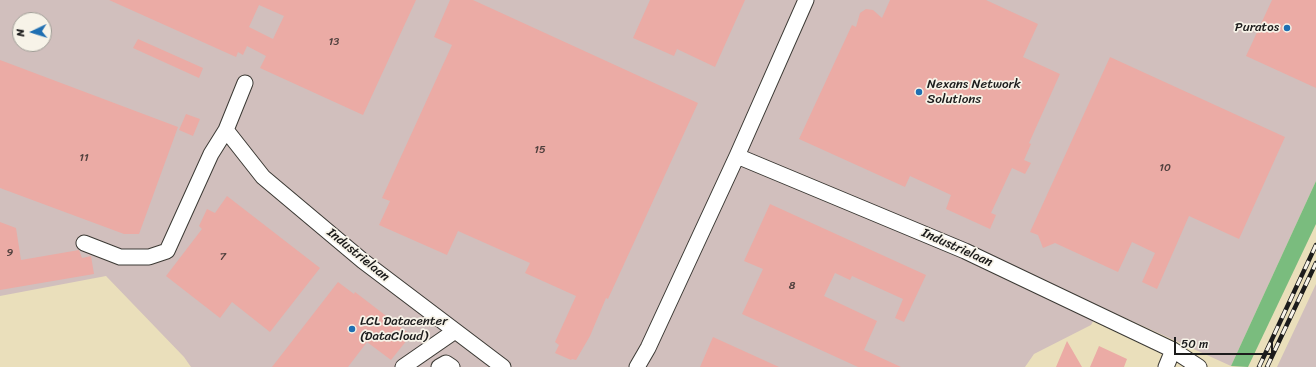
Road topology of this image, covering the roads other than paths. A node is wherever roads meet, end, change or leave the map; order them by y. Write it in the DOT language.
graph roads {
  1 [pos="806,0"];
  2 [pos="245,83"];
  3 [pos="226,130"];
  4 [pos="737,156"];
  5 [pos="84,243"];
  6 [pos="455,331"];
  7 [pos="1172,350"];
  8 [pos="403,367"];
  9 [pos="439,367"];
  10 [pos="452,367"];
  11 [pos="503,367"];
  12 [pos="636,367"];
  13 [pos="1166,367"];
  14 [pos="1199,367"];
  1 -- 4 [label="street"];
  2 -- 3 [label="street"];
  3 -- 5 [label="street"];
  3 -- 6 [label="street, Industrielaan"];
  4 -- 7 [label="street, Industrielaan"];
  4 -- 12 [label="street"];
  6 -- 8 [label="street"];
  6 -- 11 [label="street, Industrielaan"];
  7 -- 13 [label="street"];
  7 -- 14 [label="street, Industrielaan"];
  9 -- 10 [label="street"];
}
